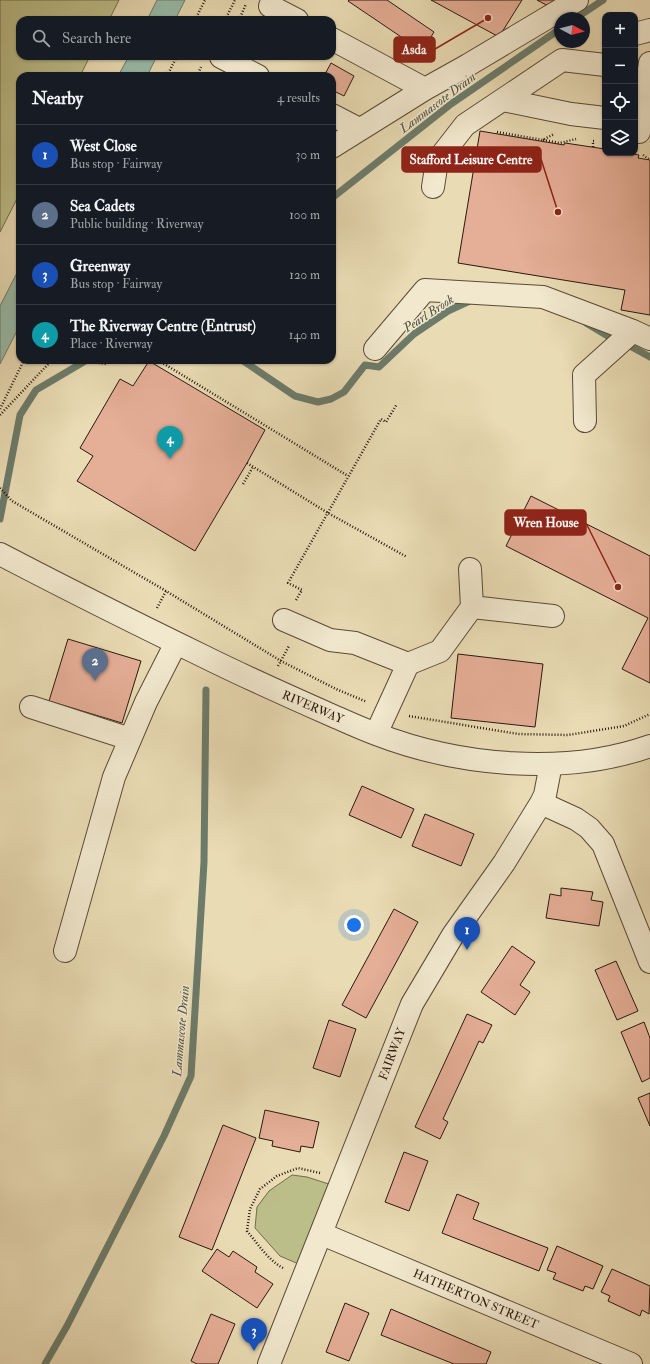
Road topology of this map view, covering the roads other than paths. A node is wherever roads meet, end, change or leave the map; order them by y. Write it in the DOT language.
graph roads {
  1 [pos="577,0"];
  2 [pos="270,6"];
  3 [pos="289,16"];
  4 [pos="650,30"];
  5 [pos="638,33"];
  6 [pos="336,41"];
  7 [pos="227,60"];
  8 [pos="650,62"];
  9 [pos="602,63"];
  10 [pos="250,72"];
  11 [pos="425,89"];
  12 [pos="503,100"];
  13 [pos="336,117"];
  14 [pos="602,118"];
  15 [pos="639,127"];
  16 [pos="359,129"];
  17 [pos="336,144"];
  18 [pos="433,187"];
  19 [pos="642,335"];
  20 [pos="375,349"];
  21 [pos="585,421"];
  22 [pos="0,554"];
  23 [pos="470,569"];
  24 [pos="472,607"];
  25 [pos="553,616"];
  26 [pos="289,622"];
  27 [pos="176,643"];
  28 [pos="408,664"];
  29 [pos="31,707"];
  30 [pos="376,734"];
  31 [pos="130,739"];
  32 [pos="650,746"];
  33 [pos="551,764"];
  34 [pos="541,803"];
  35 [pos="65,951"];
  36 [pos="650,962"];
  37 [pos="322,1234"];
  38 [pos="269,1364"];
  39 [pos="630,1364"];
  1 -- 11 [label="street"];
  2 -- 3 [label="street"];
  4 -- 5 [label="street"];
  6 -- 11 [label="street"];
  7 -- 10 [label="street"];
  8 -- 15 [label="street"];
  9 -- 12 [label="street"];
  11 -- 16 [label="street"];
  12 -- 14 [label="street"];
  12 -- 18 [label="street"];
  13 -- 16 [label="street"];
  16 -- 17 [label="street"];
  19 -- 20 [label="street"];
  19 -- 21 [label="street"];
  22 -- 27 [label="street, RIVERWAY"];
  23 -- 24 [label="street"];
  24 -- 25 [label="street"];
  24 -- 28 [label="street"];
  26 -- 28 [label="street"];
  27 -- 30 [label="street, RIVERWAY"];
  27 -- 31 [label="street"];
  28 -- 30 [label="street"];
  29 -- 31 [label="street"];
  30 -- 33 [label="street, RIVERWAY"];
  31 -- 35 [label="street"];
  32 -- 33 [label="street, RIVERWAY"];
  33 -- 34 [label="street, FAIRWAY"];
  34 -- 36 [label="street"];
  34 -- 37 [label="street, FAIRWAY"];
  37 -- 38 [label="street, FAIRWAY"];
  37 -- 39 [label="street, HATHERTON STREET"];
}
